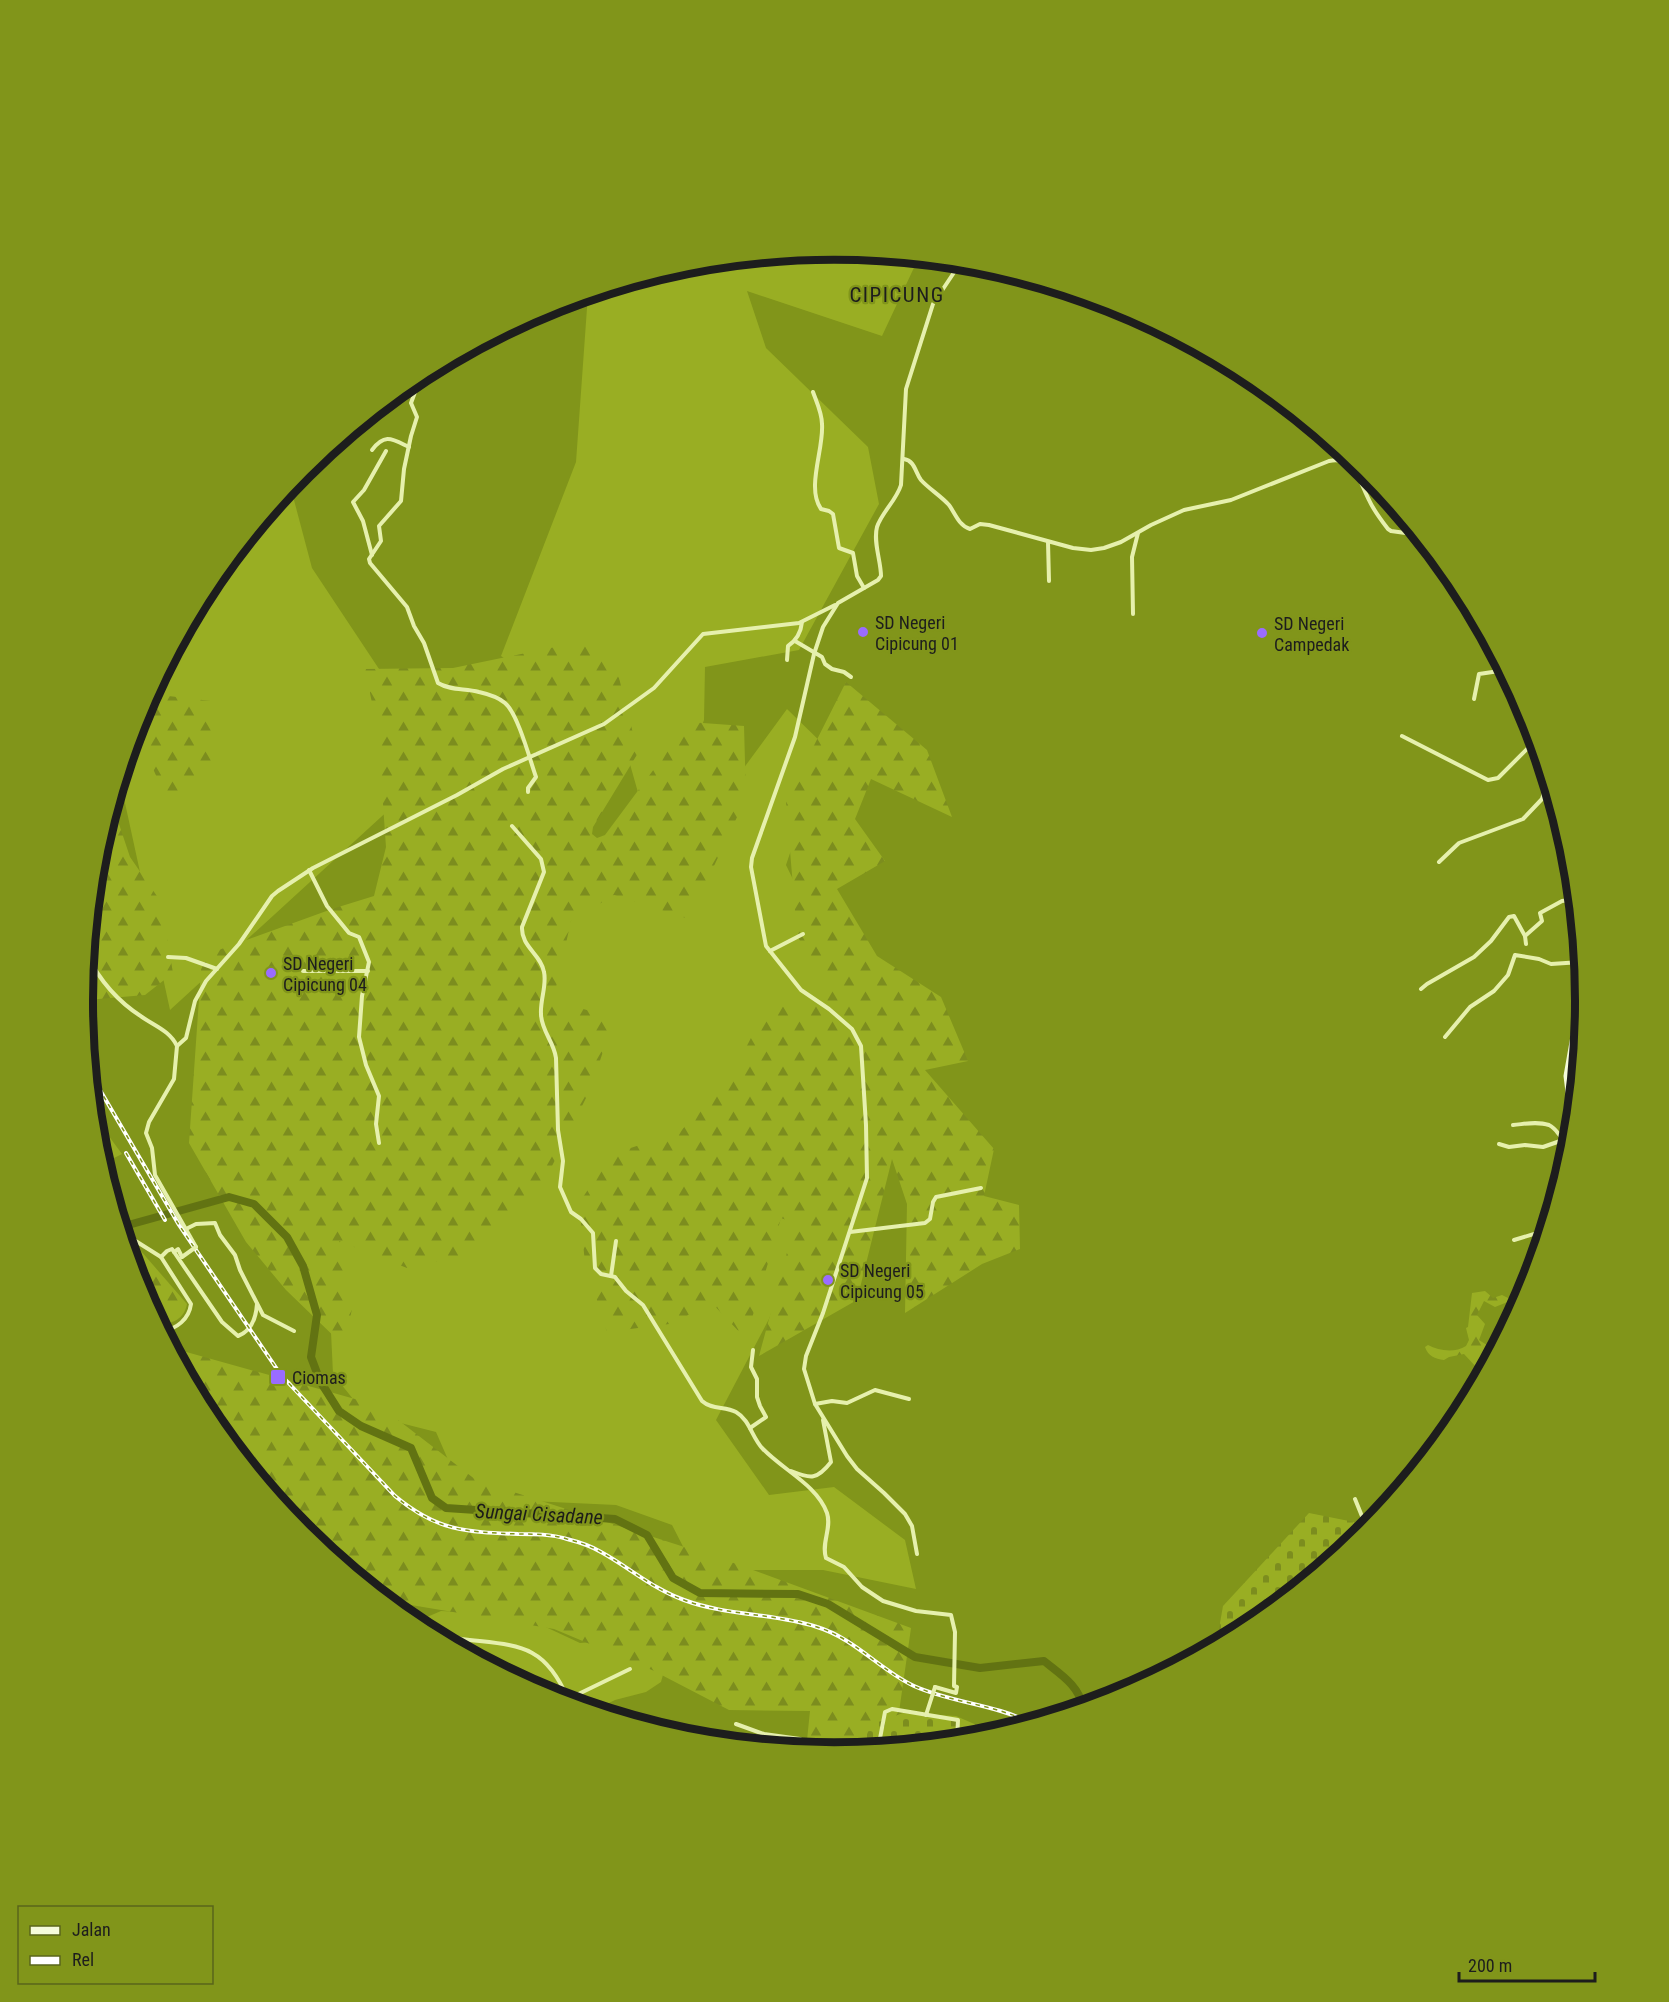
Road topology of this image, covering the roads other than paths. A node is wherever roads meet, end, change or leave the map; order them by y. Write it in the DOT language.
graph roads {
  1 [pos="956,270"];
  2 [pos="415,390"];
  3 [pos="813,392"];
  4 [pos="409,447"];
  5 [pos="372,450"];
  6 [pos="386,451"];
  7 [pos="904,459"];
  8 [pos="1341,461"];
  9 [pos="1358,476"];
  10 [pos="1138,533"];
  11 [pos="1410,534"];
  12 [pos="1048,542"];
  13 [pos="372,555"];
  14 [pos="1050,581"];
  15 [pos="864,588"];
  16 [pos="838,603"];
  17 [pos="1133,614"];
  18 [pos="802,622"];
  19 [pos="795,641"];
  20 [pos="814,654"];
  21 [pos="787,660"];
  22 [pos="1499,671"];
  23 [pos="851,677"];
  24 [pos="1474,699"];
  25 [pos="1402,736"];
  26 [pos="1531,745"];
  27 [pos="530,757"];
  28 [pos="1545,790"];
  29 [pos="528,792"];
  30 [pos="512,826"];
  31 [pos="1439,862"];
  32 [pos="309,870"];
  33 [pos="1569,900"];
  34 [pos="803,934"];
  35 [pos="1525,936"];
  36 [pos="1526,944"];
  37 [pos="770,951"];
  38 [pos="168,957"];
  39 [pos="1574,962"];
  40 [pos="94,968"];
  41 [pos="216,969"];
  42 [pos="303,971"];
  43 [pos="368,971"];
  44 [pos="1421,989"];
  45 [pos="1575,1034"];
  46 [pos="1445,1037"];
  47 [pos="177,1046"];
  48 [pos="1570,1098"];
  49 [pos="1513,1125"];
  50 [pos="1563,1140"];
  51 [pos="379,1143"];
  52 [pos="1499,1144"];
  53 [pos="981,1188"];
  54 [pos="185,1228"];
  55 [pos="850,1232"];
  56 [pos="1539,1232"];
  57 [pos="132,1240"];
  58 [pos="616,1240"];
  59 [pos="1514,1240"];
  60 [pos="174,1252"];
  61 [pos="161,1257"];
  62 [pos="611,1276"];
  63 [pos="257,1300"];
  64 [pos="169,1329"];
  65 [pos="294,1331"];
  66 [pos="753,1350"];
  67 [pos="909,1399"];
  68 [pos="815,1404"];
  69 [pos="822,1416"];
  70 [pos="750,1428"];
  71 [pos="788,1470"];
  72 [pos="1355,1499"];
  73 [pos="1364,1520"];
  74 [pos="917,1554"];
  75 [pos="456,1638"];
  76 [pos="630,1669"];
  77 [pos="562,1690"];
  78 [pos="576,1695"];
  79 [pos="926,1715"];
  80 [pos="736,1724"];
  81 [pos="957,1732"];
  82 [pos="785,1738"];
  83 [pos="800,1739"];
  84 [pos="880,1741"];
  1 -- 7 [label="street"];
  2 -- 4 [label="street"];
  3 -- 15 [label="street"];
  4 -- 5 [label="street"];
  4 -- 13 [label="street"];
  6 -- 13 [label="street"];
  7 -- 12 [label="street"];
  7 -- 15 [label="street"];
  8 -- 10 [label="street"];
  9 -- 11 [label="street"];
  10 -- 12 [label="street"];
  10 -- 17 [label="street"];
  12 -- 14 [label="street"];
  13 -- 27 [label="street"];
  15 -- 16 [label="street"];
  16 -- 18 [label="street"];
  16 -- 20 [label="street"];
  18 -- 19 [label="street"];
  18 -- 27 [label="street"];
  19 -- 20 [label="street"];
  19 -- 21 [label="street"];
  20 -- 23 [label="street"];
  20 -- 37 [label="street"];
  22 -- 24 [label="street"];
  25 -- 26 [label="street"];
  27 -- 29 [label="street"];
  27 -- 32 [label="street"];
  28 -- 31 [label="street"];
  30 -- 62 [label="street"];
  32 -- 41 [label="street"];
  32 -- 43 [label="street"];
  33 -- 35 [label="street"];
  34 -- 37 [label="street"];
  35 -- 36 [label="street"];
  35 -- 44 [label="street"];
  37 -- 55 [label="street"];
  38 -- 41 [label="street"];
  39 -- 46 [label="street"];
  40 -- 47 [label="street"];
  41 -- 47 [label="street"];
  42 -- 43 [label="street"];
  43 -- 51 [label="street"];
  45 -- 48 [label="main road"];
  47 -- 54 [label="street"];
  49 -- 50 [label="street"];
  50 -- 52 [label="street"];
  53 -- 55 [label="street"];
  54 -- 60 [label="street, bridge"];
  54 -- 63 [label="street"];
  55 -- 68 [label="street"];
  56 -- 59 [label="street"];
  57 -- 61 [label="street"];
  58 -- 62 [label="street"];
  60 -- 61 [label="street"];
  60 -- 63 [label="street"];
  61 -- 64 [label="street"];
  62 -- 70 [label="street"];
  63 -- 65 [label="street"];
  66 -- 70 [label="street"];
  67 -- 68 [label="street"];
  68 -- 69 [label="street"];
  69 -- 71 [label="street"];
  69 -- 74 [label="street"];
  70 -- 71 [label="street"];
  71 -- 79 [label="street, bridge"];
  72 -- 73 [label="street"];
  75 -- 77 [label="street"];
  76 -- 78 [label="street"];
  79 -- 81 [label="street"];
  79 -- 84 [label="street"];
  80 -- 82 [label="street"];
  82 -- 83 [label="street"];
}
